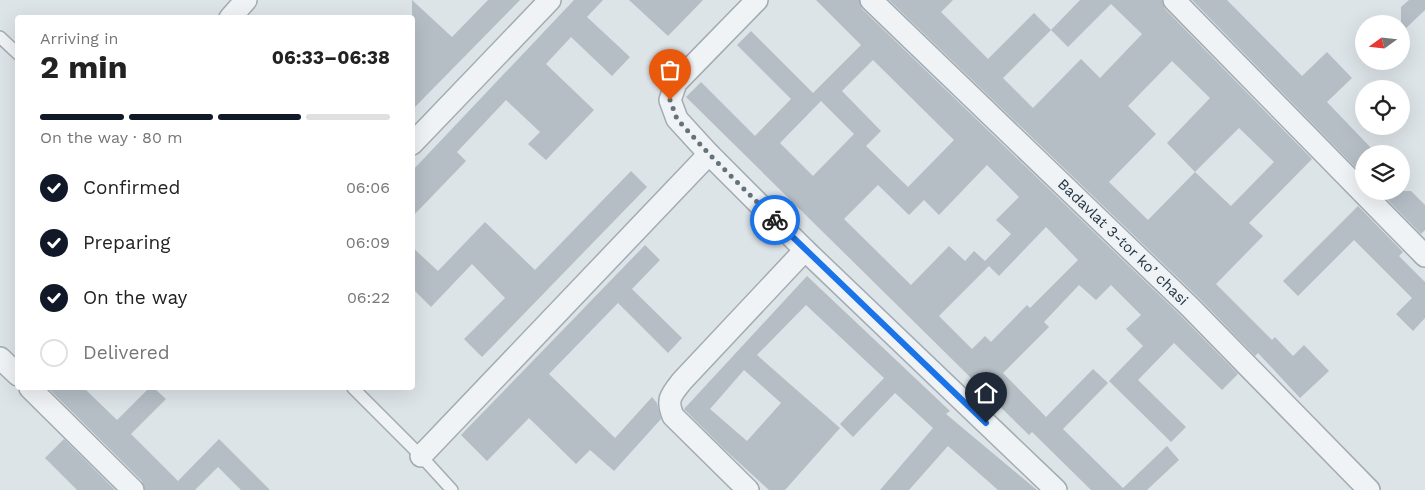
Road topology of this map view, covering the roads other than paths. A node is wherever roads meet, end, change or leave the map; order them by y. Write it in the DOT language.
graph roads {
  1 [pos="246,0"];
  2 [pos="550,0"];
  3 [pos="757,0"];
  4 [pos="871,0"];
  5 [pos="1174,0"];
  6 [pos="233,15"];
  7 [pos="0,37"];
  8 [pos="15,51"];
  9 [pos="415,141"];
  10 [pos="709,154"];
  11 [pos="805,250"];
  12 [pos="1425,256"];
  13 [pos="0,358"];
  14 [pos="15,372"];
  15 [pos="32,390"];
  16 [pos="355,390"];
  17 [pos="421,456"];
  18 [pos="133,490"];
  19 [pos="452,490"];
  20 [pos="748,490"];
  21 [pos="1056,490"];
  22 [pos="1369,490"];
  1 -- 6 [label="street"];
  2 -- 9 [label="street"];
  3 -- 10 [label="street"];
  4 -- 22 [label="street, Badavlat 3-tor koʼchasi"];
  5 -- 12 [label="street"];
  7 -- 8 [label="lane"];
  10 -- 11 [label="street"];
  10 -- 17 [label="street"];
  11 -- 20 [label="street"];
  11 -- 21 [label="street"];
  13 -- 14 [label="street"];
  15 -- 18 [label="street"];
  16 -- 17 [label="lane"];
  17 -- 19 [label="lane"];
}
